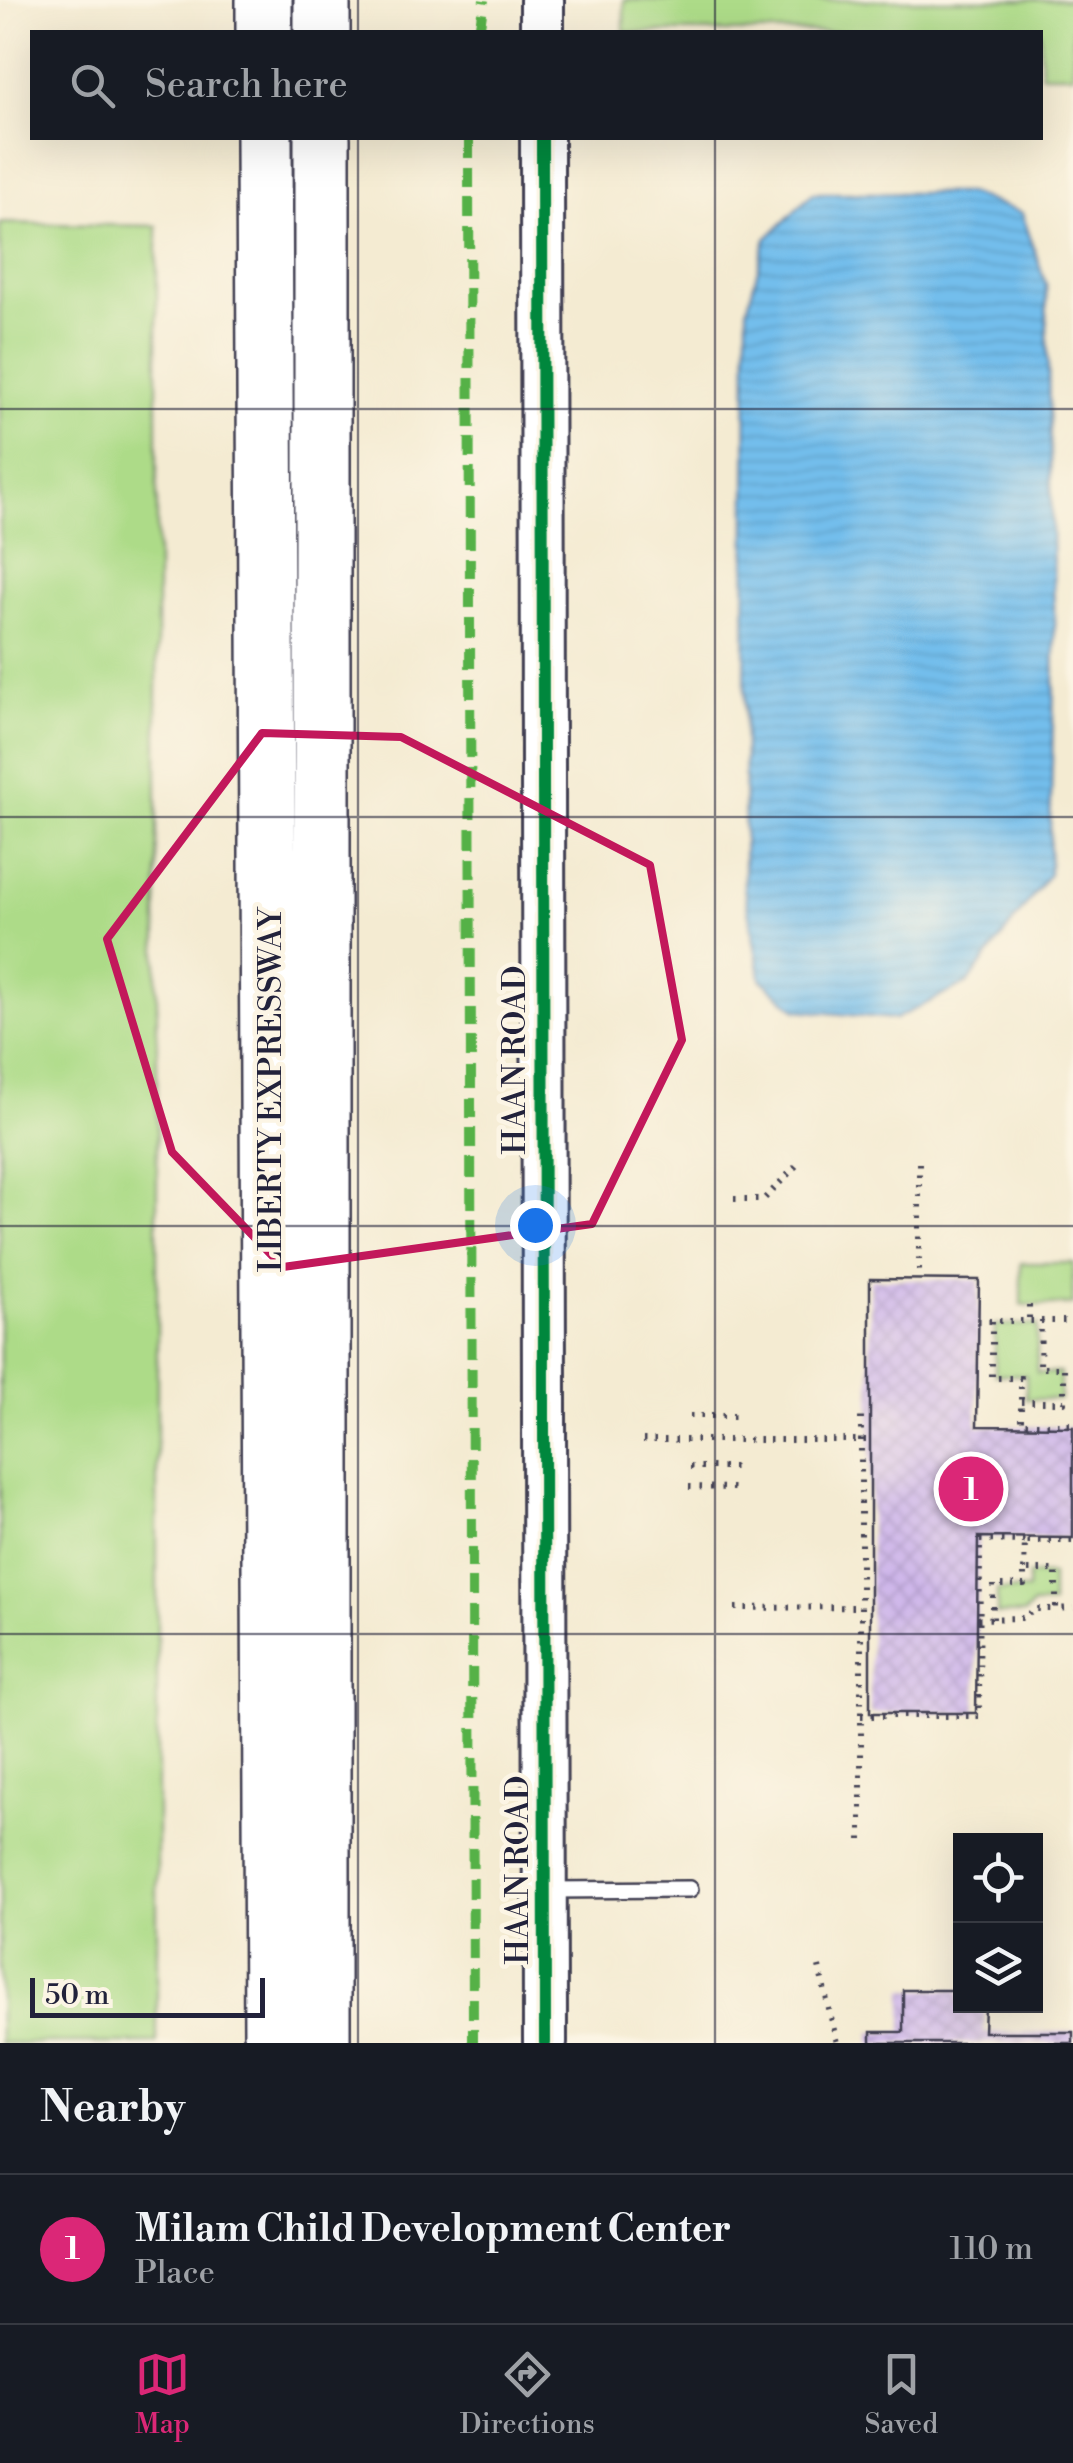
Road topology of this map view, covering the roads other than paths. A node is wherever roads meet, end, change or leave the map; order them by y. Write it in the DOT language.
graph roads {
  1 [pos="264,0"];
  2 [pos="322,0"];
  3 [pos="542,0"];
  4 [pos="264,30"];
  5 [pos="322,30"];
  6 [pos="542,30"];
  7 [pos="264,140"];
  8 [pos="322,140"];
  9 [pos="542,140"];
  10 [pos="545,1890"];
  11 [pos="690,1890"];
  12 [pos="272,2043"];
  13 [pos="322,2043"];
  14 [pos="545,2043"];
  1 -- 4 [label="highway"];
  2 -- 5 [label="highway"];
  3 -- 6 [label="street"];
  7 -- 12 [label="highway, LIBERTY EXPRESSWAY"];
  8 -- 13 [label="highway, LIBERTY EXPRESSWAY"];
  9 -- 10 [label="street, HAAN ROAD"];
  10 -- 11 [label="lane"];
  10 -- 14 [label="street, HAAN ROAD"];
}
